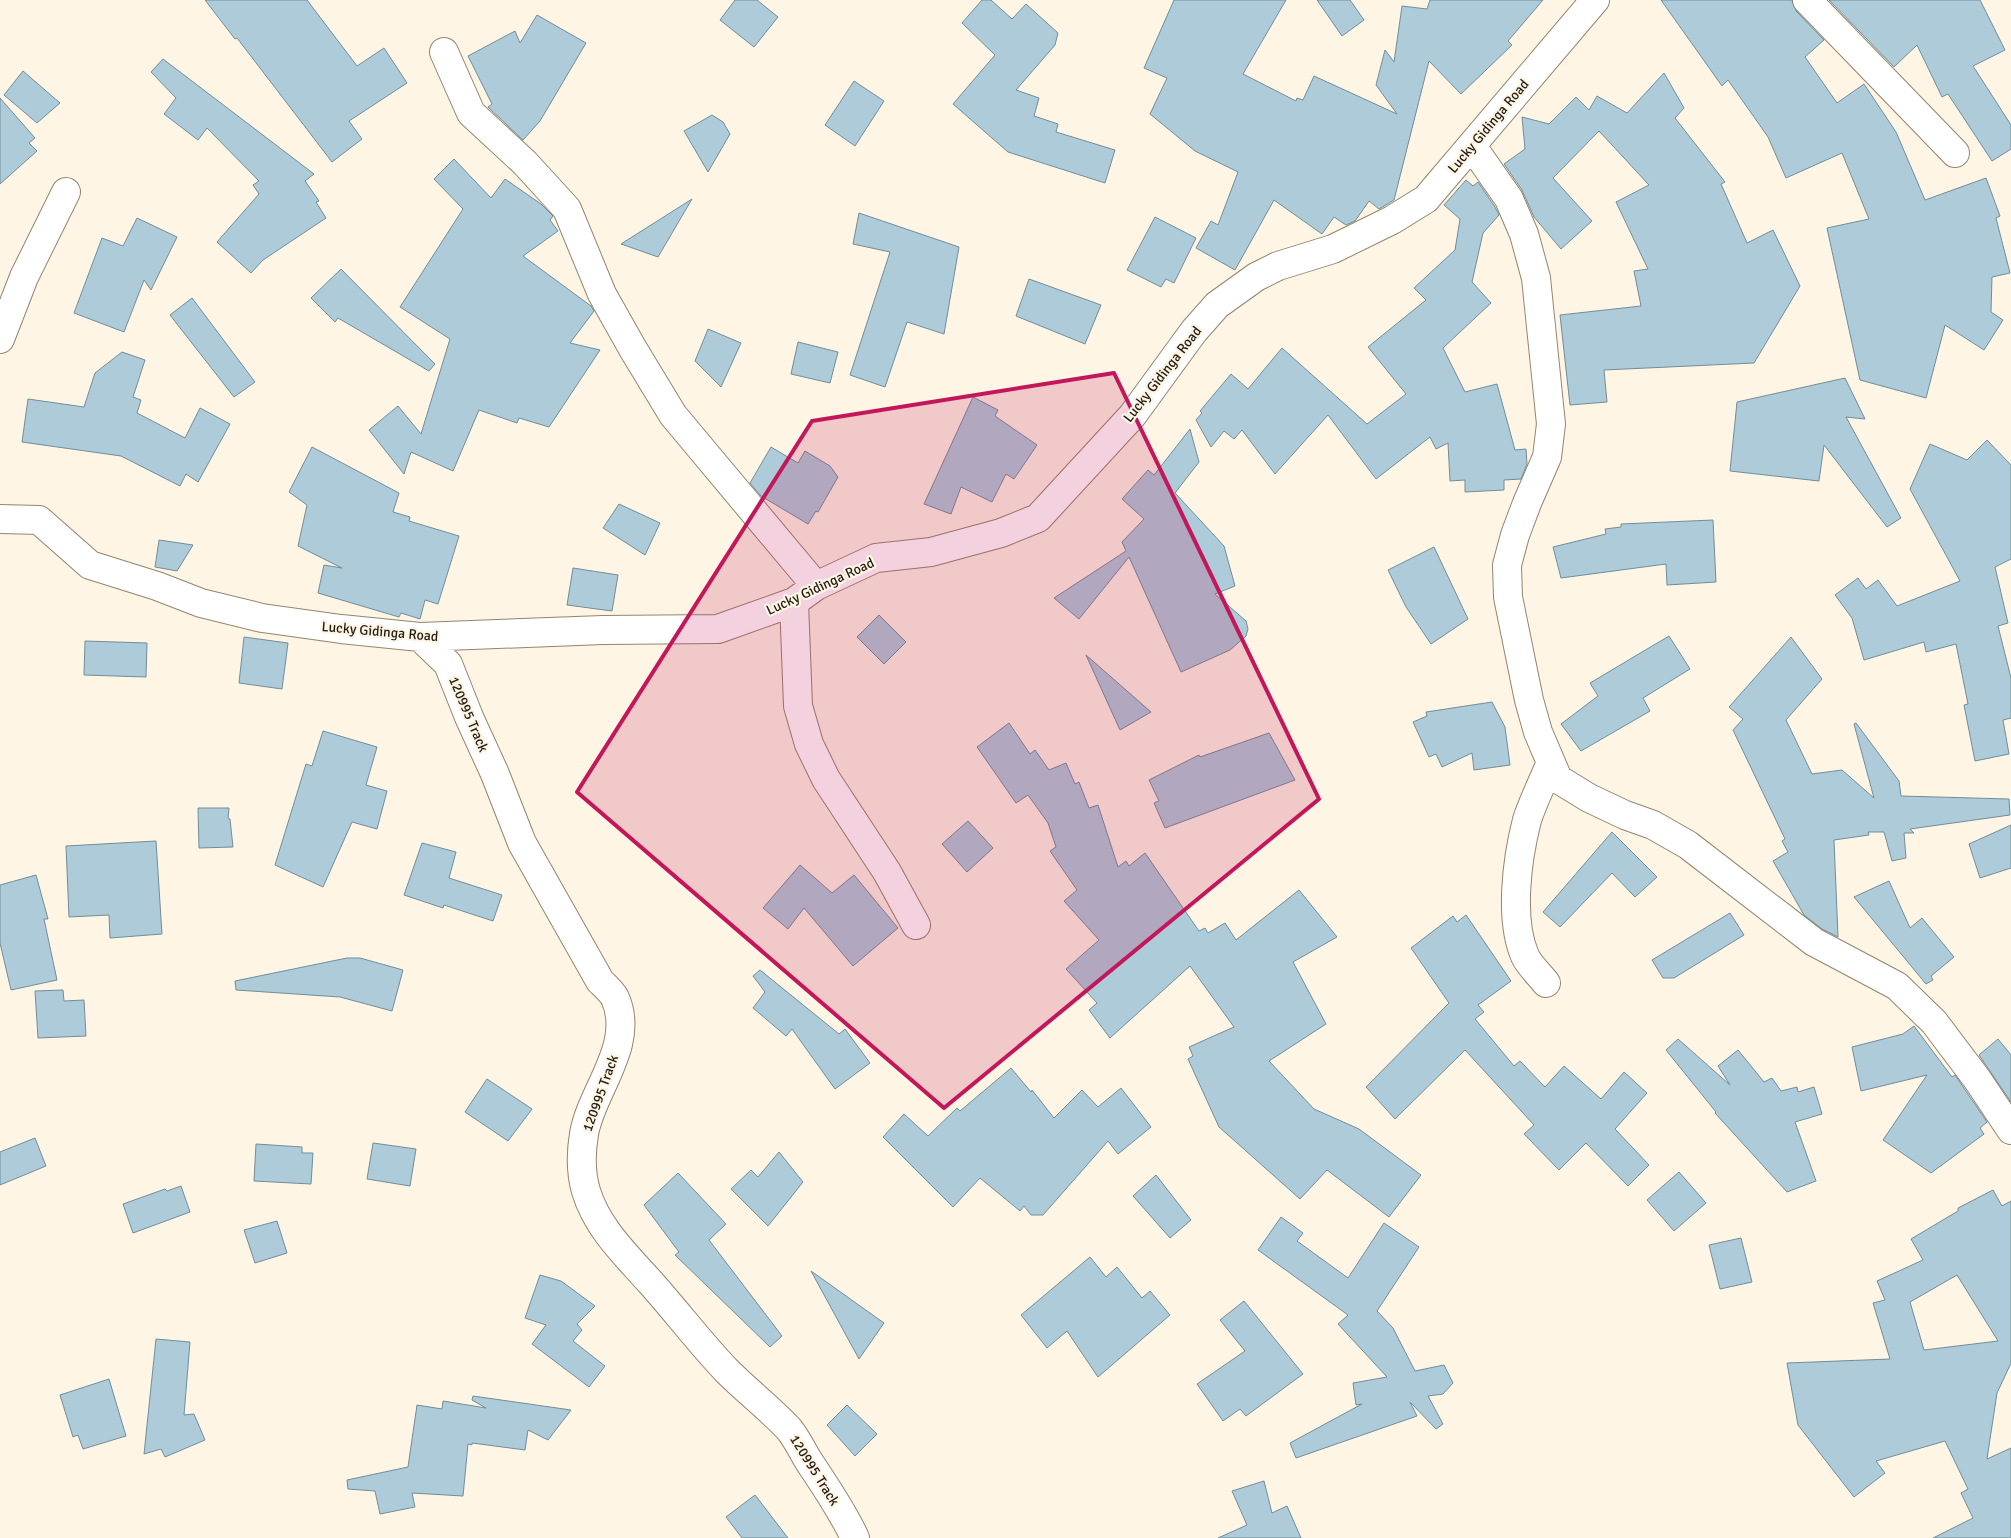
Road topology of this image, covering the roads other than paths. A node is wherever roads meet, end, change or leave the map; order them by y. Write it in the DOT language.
graph roads {
  1 [pos="1595,0"];
  2 [pos="1807,0"];
  3 [pos="444,52"];
  4 [pos="1472,146"];
  5 [pos="1955,153"];
  6 [pos="66,192"];
  7 [pos="0,340"];
  8 [pos="0,519"];
  9 [pos="816,586"];
  10 [pos="794,602"];
  11 [pos="420,637"];
  12 [pos="1550,764"];
  13 [pos="916,925"];
  14 [pos="1546,983"];
  15 [pos="2011,1130"];
  16 [pos="855,1538"];
  1 -- 4 [label="street, Lucky Gidinga Road"];
  2 -- 5 [label="street"];
  3 -- 9 [label="street"];
  4 -- 9 [label="street, Lucky Gidinga Road"];
  4 -- 12 [label="street"];
  6 -- 7 [label="street"];
  8 -- 11 [label="street, Lucky Gidinga Road"];
  9 -- 10 [label="street, Lucky Gidinga Road"];
  10 -- 11 [label="street, Lucky Gidinga Road"];
  10 -- 13 [label="street"];
  11 -- 16 [label="street, 120995 Track"];
  12 -- 14 [label="street"];
  12 -- 15 [label="street"];
}
